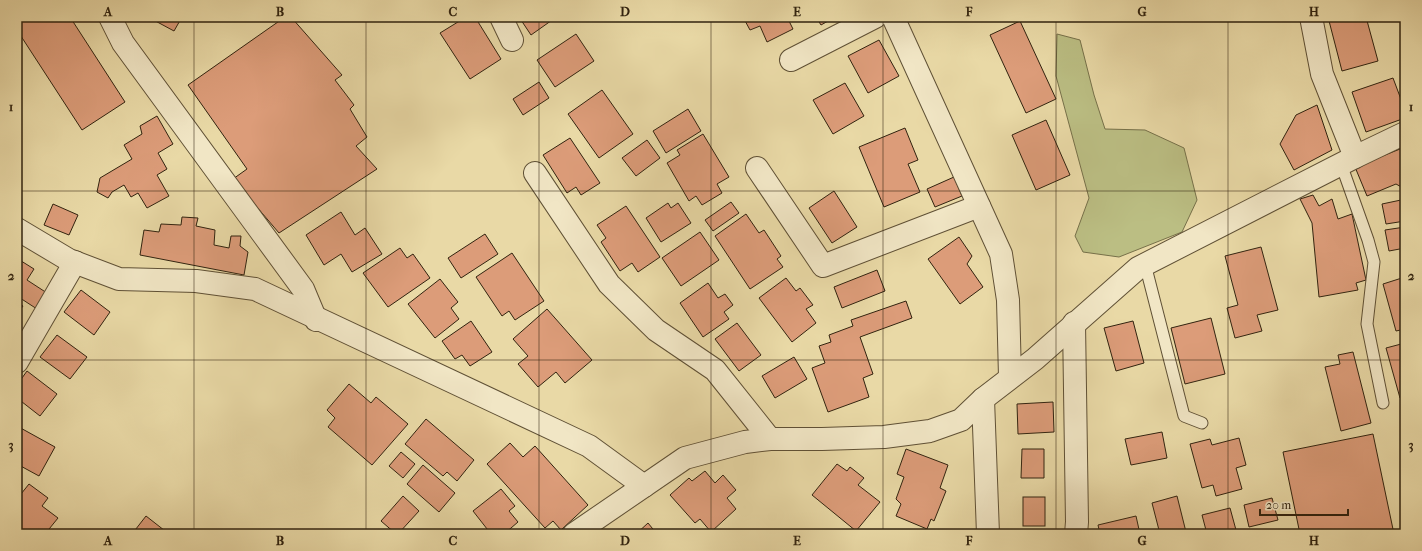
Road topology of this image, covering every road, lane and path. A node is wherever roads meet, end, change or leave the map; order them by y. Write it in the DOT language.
graph roads {
  1 [pos="110,17"];
  2 [pos="501,17"];
  3 [pos="876,17"];
  4 [pos="893,17"];
  5 [pos="1311,17"];
  6 [pos="512,40"];
  7 [pos="791,60"];
  8 [pos="1405,133"];
  9 [pos="1348,161"];
  10 [pos="757,168"];
  11 [pos="535,173"];
  12 [pos="979,206"];
  13 [pos="17,229"];
  14 [pos="75,262"];
  15 [pos="1146,264"];
  16 [pos="316,320"];
  17 [pos="1074,324"];
  18 [pos="17,362"];
  19 [pos="1010,377"];
  20 [pos="983,399"];
  21 [pos="1383,403"];
  22 [pos="1202,423"];
  23 [pos="770,439"];
  24 [pos="644,486"];
  25 [pos="574,534"];
  26 [pos="988,534"];
  27 [pos="1076,534"];
  1 -- 16 [label="street"];
  2 -- 6 [label="street"];
  3 -- 7 [label="street"];
  4 -- 12 [label="street"];
  5 -- 9 [label="street"];
  8 -- 9 [label="street"];
  9 -- 15 [label="street"];
  9 -- 21 [label="lane"];
  10 -- 12 [label="street"];
  11 -- 23 [label="street"];
  12 -- 19 [label="street"];
  13 -- 14 [label="street"];
  14 -- 16 [label="street"];
  14 -- 18 [label="street"];
  15 -- 17 [label="street"];
  15 -- 22 [label="lane"];
  16 -- 24 [label="street"];
  17 -- 19 [label="street"];
  17 -- 27 [label="street"];
  19 -- 20 [label="street"];
  20 -- 23 [label="street"];
  20 -- 26 [label="street"];
  23 -- 24 [label="street"];
  24 -- 25 [label="street"];
}
